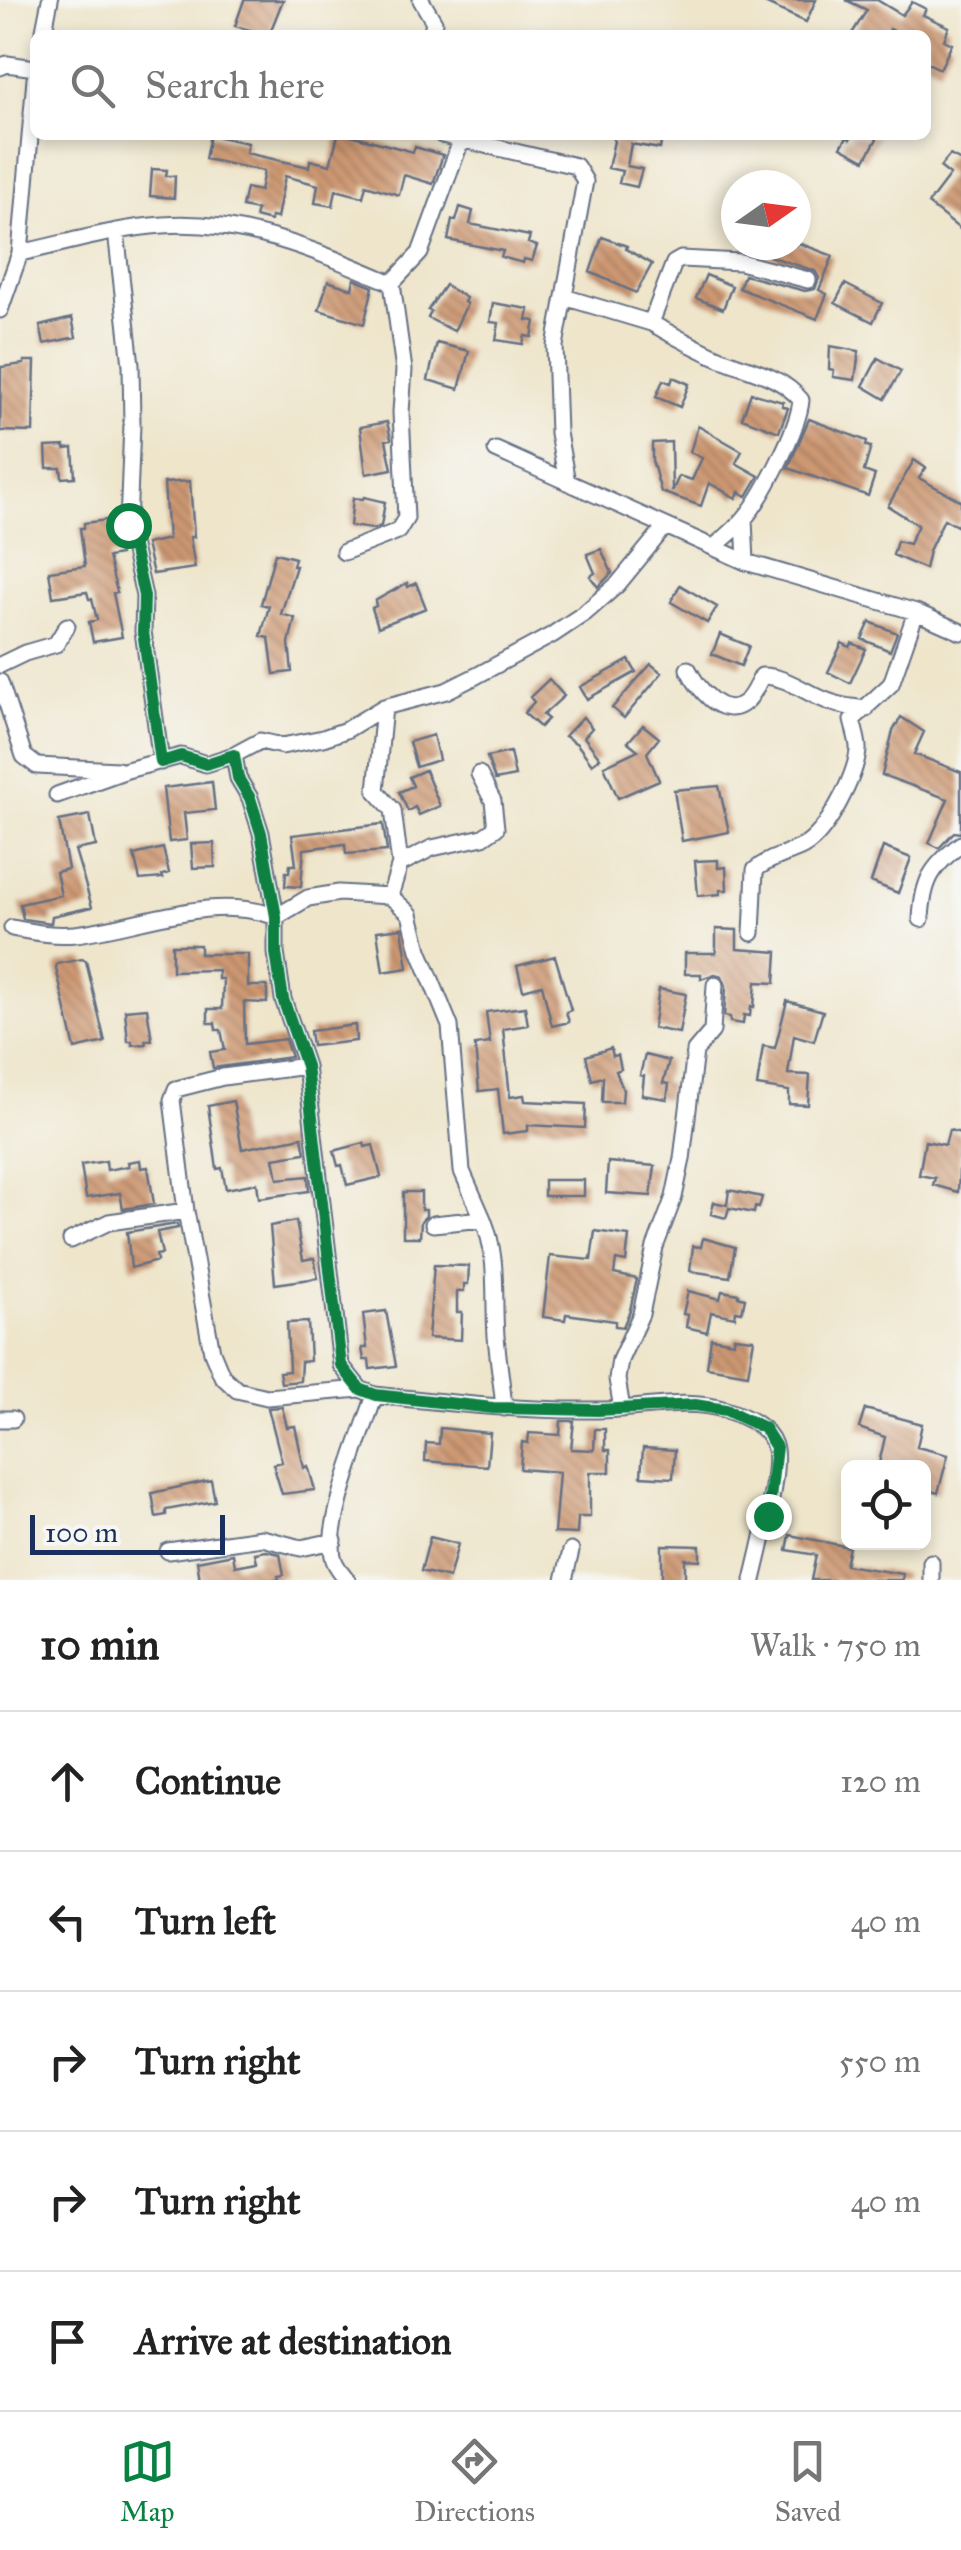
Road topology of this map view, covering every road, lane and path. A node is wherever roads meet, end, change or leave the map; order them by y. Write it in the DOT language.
graph roads {
  1 [pos="50,0"];
  2 [pos="421,0"];
  3 [pos="43,30"];
  4 [pos="432,30"];
  5 [pos="0,67"];
  6 [pos="30,67"];
  7 [pos="30,137"];
  8 [pos="461,140"];
  9 [pos="470,140"];
  10 [pos="116,231"];
  11 [pos="20,252"];
  12 [pos="808,280"];
  13 [pos="392,283"];
  14 [pos="564,298"];
  15 [pos="0,310"];
  16 [pos="651,324"];
  17 [pos="496,450"];
  18 [pos="566,482"];
  19 [pos="744,519"];
  20 [pos="664,528"];
  21 [pos="714,547"];
  22 [pos="344,552"];
  23 [pos="746,562"];
  24 [pos="916,612"];
  25 [pos="67,626"];
  26 [pos="961,632"];
  27 [pos="0,666"];
  28 [pos="688,669"];
  29 [pos="0,682"];
  30 [pos="4,705"];
  31 [pos="384,708"];
  32 [pos="866,709"];
  33 [pos="234,755"];
  34 [pos="161,762"];
  35 [pos="127,770"];
  36 [pos="479,774"];
  37 [pos="58,795"];
  38 [pos="961,844"];
  39 [pos="400,864"];
  40 [pos="390,896"];
  41 [pos="276,917"];
  42 [pos="921,919"];
  43 [pos="12,928"];
  44 [pos="752,933"];
  45 [pos="715,985"];
  46 [pos="306,1066"];
  47 [pos="186,1212"];
  48 [pos="483,1219"];
  49 [pos="433,1224"];
  50 [pos="71,1240"];
  51 [pos="368,1392"];
  52 [pos="504,1408"];
  53 [pos="622,1409"];
  54 [pos="334,1541"];
  55 [pos="168,1551"];
  56 [pos="571,1551"];
  57 [pos="931,1562"];
  58 [pos="347,1580"];
  59 [pos="564,1580"];
  60 [pos="753,1580"];
  61 [pos="931,1580"];
  1 -- 3 [label="street"];
  2 -- 4 [label="street"];
  5 -- 6 [label="street"];
  7 -- 11 [label="street"];
  8 -- 13 [label="street"];
  9 -- 14 [label="street"];
  10 -- 11 [label="street"];
  10 -- 13 [label="street"];
  10 -- 34 [label="street"];
  11 -- 15 [label="street"];
  12 -- 16 [label="street"];
  13 -- 22 [label="street"];
  14 -- 16 [label="street"];
  14 -- 18 [label="street"];
  16 -- 19 [label="street"];
  17 -- 18 [label="street"];
  18 -- 20 [label="street"];
  19 -- 21 [label="street"];
  19 -- 23 [label="street"];
  20 -- 21 [label="street"];
  20 -- 31 [label="street"];
  21 -- 23 [label="street"];
  23 -- 24 [label="street"];
  24 -- 26 [label="street"];
  24 -- 32 [label="street"];
  25 -- 27 [label="street"];
  28 -- 32 [label="street"];
  29 -- 30 [label="street"];
  30 -- 35 [label="street"];
  31 -- 33 [label="street"];
  31 -- 39 [label="street"];
  32 -- 44 [label="street"];
  33 -- 34 [label="street"];
  33 -- 41 [label="street"];
  34 -- 35 [label="street"];
  35 -- 37 [label="street"];
  36 -- 39 [label="street"];
  38 -- 42 [label="street"];
  39 -- 40 [label="street"];
  40 -- 41 [label="street"];
  40 -- 48 [label="street"];
  41 -- 43 [label="street"];
  41 -- 46 [label="street"];
  45 -- 53 [label="street"];
  46 -- 47 [label="street"];
  46 -- 51 [label="street"];
  47 -- 50 [label="street"];
  47 -- 51 [label="street"];
  48 -- 49 [label="street"];
  48 -- 52 [label="street"];
  51 -- 52 [label="street"];
  51 -- 54 [label="street"];
  52 -- 53 [label="street"];
  53 -- 60 [label="street"];
  54 -- 55 [label="street"];
  54 -- 58 [label="street"];
  56 -- 59 [label="street"];
  57 -- 61 [label="street"];
}
